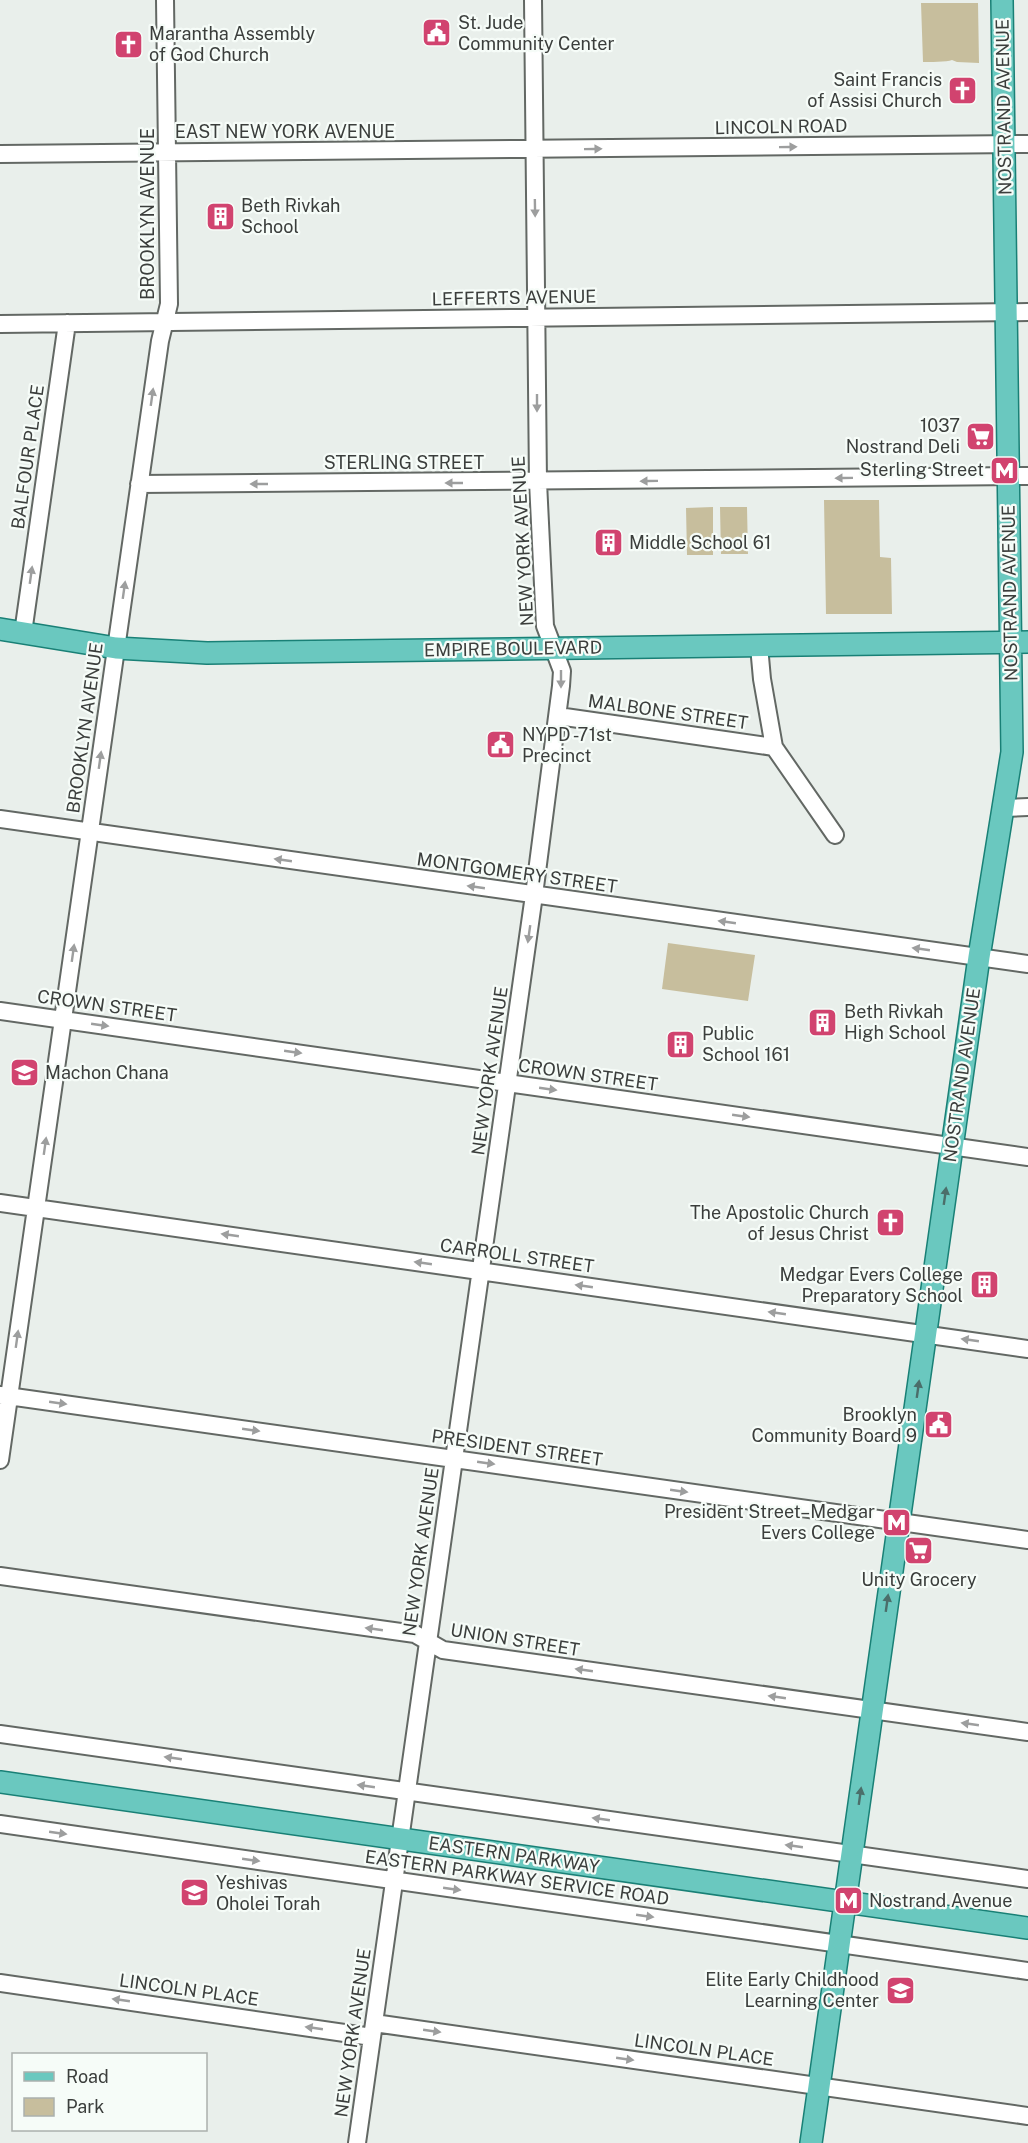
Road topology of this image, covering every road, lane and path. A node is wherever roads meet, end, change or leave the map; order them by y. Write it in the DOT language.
graph roads {
  1 [pos="165,0"];
  2 [pos="533,0"];
  3 [pos="1002,0"];
  4 [pos="1028,144"];
  5 [pos="1004,145"];
  6 [pos="535,149"];
  7 [pos="167,152"];
  8 [pos="0,154"];
  9 [pos="1006,312"];
  10 [pos="1028,312"];
  11 [pos="537,317"];
  12 [pos="165,322"];
  13 [pos="67,323"];
  14 [pos="0,324"];
  15 [pos="1018,476"];
  16 [pos="538,482"];
  17 [pos="139,484"];
  18 [pos="0,629"];
  19 [pos="23,633"];
  20 [pos="1019,642"];
  21 [pos="759,646"];
  22 [pos="116,648"];
  23 [pos="554,648"];
  24 [pos="558,716"];
  25 [pos="774,747"];
  26 [pos="1028,807"];
  27 [pos="1003,808"];
  28 [pos="0,819"];
  29 [pos="90,832"];
  30 [pos="835,835"];
  31 [pos="534,895"];
  32 [pos="978,957"];
  33 [pos="1028,964"];
  34 [pos="0,1011"];
  35 [pos="63,1020"];
  36 [pos="508,1083"];
  37 [pos="952,1146"];
  38 [pos="1028,1157"];
  39 [pos="0,1203"];
  40 [pos="36,1208"];
  41 [pos="481,1271"];
  42 [pos="925,1334"];
  43 [pos="1028,1349"];
  44 [pos="5,1395"];
  45 [pos="454,1459"];
  46 [pos="0,1460"];
  47 [pos="899,1522"];
  48 [pos="1028,1540"];
  49 [pos="0,1576"];
  50 [pos="428,1642"];
  51 [pos="872,1710"];
  52 [pos="1028,1732"];
  53 [pos="0,1734"];
  54 [pos="0,1782"];
  55 [pos="407,1791"];
  56 [pos="0,1824"];
  57 [pos="400,1838"];
  58 [pos="852,1854"];
  59 [pos="1028,1879"];
  60 [pos="394,1880"];
  61 [pos="845,1902"];
  62 [pos="1028,1928"];
  63 [pos="839,1944"];
  64 [pos="1028,1971"];
  65 [pos="0,1983"];
  66 [pos="373,2030"];
  67 [pos="819,2086"];
  68 [pos="1028,2116"];
  69 [pos="357,2143"];
  70 [pos="811,2143"];
  1 -- 7 [label="street, BROOKLYN AVENUE"];
  2 -- 6 [label="street, NEW YORK AVENUE"];
  3 -- 5 [label="main road, NOSTRAND AVENUE"];
  4 -- 5 [label="street, LINCOLN ROAD"];
  6 -- 5 [label="street, LINCOLN ROAD, one-way"];
  5 -- 9 [label="main road, NOSTRAND AVENUE"];
  6 -- 7 [label="street, EAST NEW YORK AVENUE"];
  6 -- 11 [label="street, NEW YORK AVENUE, one-way"];
  7 -- 8 [label="street, EAST NEW YORK AVENUE"];
  7 -- 12 [label="street, BROOKLYN AVENUE"];
  9 -- 10 [label="street, LEFFERTS AVENUE"];
  9 -- 11 [label="street, LEFFERTS AVENUE"];
  9 -- 15 [label="main road, NOSTRAND AVENUE"];
  11 -- 12 [label="street, LEFFERTS AVENUE"];
  11 -- 16 [label="street, NEW YORK AVENUE, one-way"];
  12 -- 13 [label="street, LEFFERTS AVENUE"];
  17 -- 12 [label="street, BROOKLYN AVENUE, one-way"];
  13 -- 14 [label="street, LEFFERTS AVENUE"];
  19 -- 13 [label="street, BALFOUR PLACE, one-way"];
  15 -- 16 [label="street, STERLING STREET, one-way"];
  15 -- 20 [label="main road, NOSTRAND AVENUE"];
  16 -- 17 [label="street, STERLING STREET, one-way"];
  16 -- 23 [label="street, NEW YORK AVENUE"];
  22 -- 17 [label="street, BROOKLYN AVENUE, one-way"];
  18 -- 19 [label="main road, EMPIRE BOULEVARD"];
  19 -- 22 [label="main road, EMPIRE BOULEVARD"];
  20 -- 21 [label="main road, EMPIRE BOULEVARD"];
  20 -- 27 [label="main road, NOSTRAND AVENUE"];
  21 -- 23 [label="main road, EMPIRE BOULEVARD"];
  21 -- 25 [label="street"];
  22 -- 23 [label="main road, EMPIRE BOULEVARD"];
  29 -- 22 [label="street, BROOKLYN AVENUE, one-way"];
  23 -- 24 [label="street, NEW YORK AVENUE, one-way"];
  24 -- 25 [label="street, MALBONE STREET"];
  24 -- 31 [label="street, NEW YORK AVENUE"];
  25 -- 30 [label="street"];
  26 -- 27 [label="street"];
  27 -- 32 [label="main road, NOSTRAND AVENUE"];
  28 -- 29 [label="street, MONTGOMERY STREET"];
  31 -- 29 [label="street, MONTGOMERY STREET, one-way"];
  35 -- 29 [label="street, BROOKLYN AVENUE, one-way"];
  32 -- 31 [label="street, MONTGOMERY STREET, one-way"];
  31 -- 36 [label="street, NEW YORK AVENUE, one-way"];
  32 -- 33 [label="street, MONTGOMERY STREET"];
  32 -- 37 [label="main road, NOSTRAND AVENUE"];
  34 -- 35 [label="street, CROWN STREET"];
  35 -- 36 [label="street, CROWN STREET, one-way"];
  40 -- 35 [label="street, BROOKLYN AVENUE, one-way"];
  36 -- 37 [label="street, CROWN STREET, one-way"];
  36 -- 41 [label="street, NEW YORK AVENUE"];
  37 -- 38 [label="street, CROWN STREET"];
  42 -- 37 [label="main road, NOSTRAND AVENUE, one-way"];
  39 -- 40 [label="street, CARROLL STREET"];
  41 -- 40 [label="street, CARROLL STREET, one-way"];
  44 -- 40 [label="street, BROOKLYN AVENUE, one-way"];
  42 -- 41 [label="street, CARROLL STREET, one-way"];
  41 -- 45 [label="street, NEW YORK AVENUE"];
  43 -- 42 [label="street, CARROLL STREET, one-way"];
  47 -- 42 [label="main road, NOSTRAND AVENUE, one-way"];
  44 -- 45 [label="street, PRESIDENT STREET, one-way"];
  44 -- 46 [label="street, BROOKLYN AVENUE"];
  45 -- 47 [label="street, PRESIDENT STREET, one-way"];
  45 -- 50 [label="street, NEW YORK AVENUE"];
  47 -- 48 [label="street, PRESIDENT STREET"];
  51 -- 47 [label="main road, NOSTRAND AVENUE, one-way"];
  50 -- 49 [label="street, UNION STREET, one-way"];
  51 -- 50 [label="street, UNION STREET, one-way"];
  50 -- 55 [label="street, NEW YORK AVENUE"];
  52 -- 51 [label="street, UNION STREET, one-way"];
  58 -- 51 [label="main road, NOSTRAND AVENUE, one-way"];
  55 -- 53 [label="street, one-way"];
  54 -- 57 [label="main road, EASTERN PARKWAY"];
  55 -- 57 [label="street, NEW YORK AVENUE"];
  58 -- 55 [label="street, one-way"];
  56 -- 60 [label="street, EASTERN PARKWAY SERVICE ROAD, one-way"];
  57 -- 60 [label="street, NEW YORK AVENUE"];
  57 -- 61 [label="main road, EASTERN PARKWAY"];
  58 -- 59 [label="street"];
  58 -- 61 [label="main road, NOSTRAND AVENUE"];
  60 -- 63 [label="street, EASTERN PARKWAY SERVICE ROAD, one-way"];
  60 -- 66 [label="street, NEW YORK AVENUE"];
  61 -- 62 [label="main road, EASTERN PARKWAY"];
  61 -- 63 [label="main road, NOSTRAND AVENUE"];
  63 -- 64 [label="street, EASTERN PARKWAY SERVICE ROAD"];
  63 -- 67 [label="main road, NOSTRAND AVENUE"];
  66 -- 65 [label="street, LINCOLN PLACE, one-way"];
  66 -- 67 [label="street, LINCOLN PLACE, one-way"];
  66 -- 69 [label="street, NEW YORK AVENUE"];
  67 -- 68 [label="street, LINCOLN PLACE"];
  67 -- 70 [label="main road, NOSTRAND AVENUE"];
}
